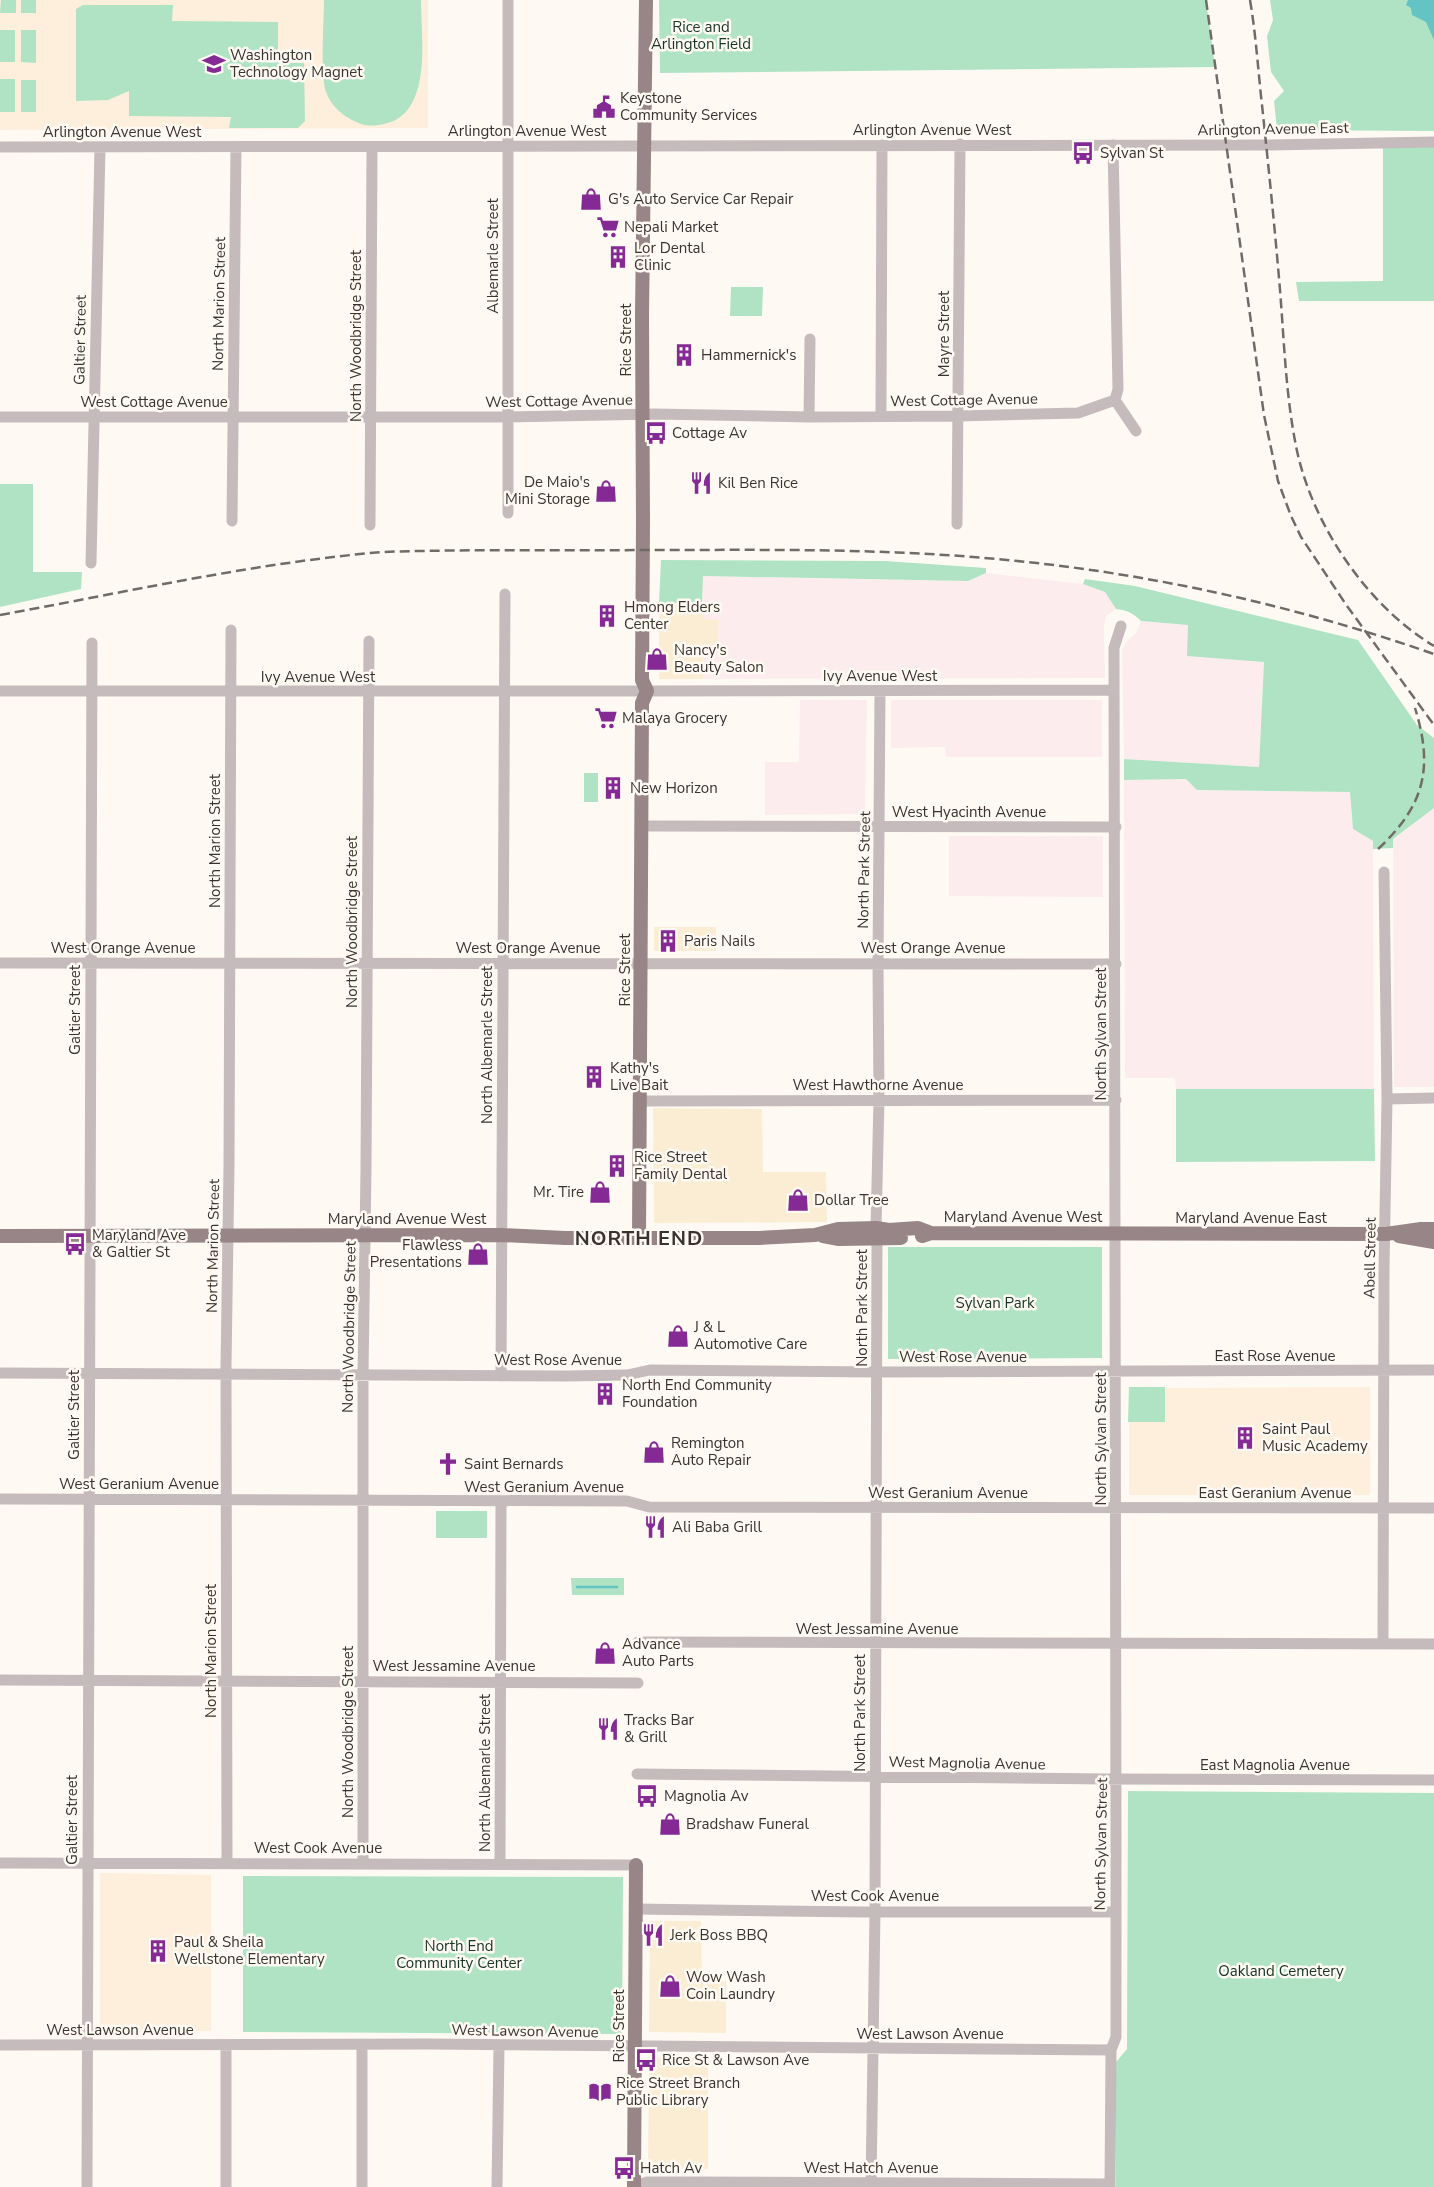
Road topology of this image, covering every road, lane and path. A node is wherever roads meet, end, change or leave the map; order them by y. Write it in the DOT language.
graph roads {
  1 [pos="508,0"];
  2 [pos="646,0"];
  3 [pos="1434,142"];
  4 [pos="960,144"];
  5 [pos="1113,144"];
  6 [pos="882,145"];
  7 [pos="509,146"];
  8 [pos="644,146"];
  9 [pos="0,147"];
  10 [pos="100,147"];
  11 [pos="236,147"];
  12 [pos="372,147"];
  13 [pos="810,339"];
  14 [pos="1115,400"];
  15 [pos="642,414"];
  16 [pos="881,415"];
  17 [pos="958,416"];
  18 [pos="0,417"];
  19 [pos="233,417"];
  20 [pos="370,417"];
  21 [pos="508,417"];
  22 [pos="809,417"];
  23 [pos="92,418"];
  24 [pos="1136,431"];
  25 [pos="508,513"];
  26 [pos="232,521"];
  27 [pos="958,524"];
  28 [pos="370,525"];
  29 [pos="91,563"];
  30 [pos="505,594"];
  31 [pos="1121,626"];
  32 [pos="232,630"];
  33 [pos="369,641"];
  34 [pos="92,643"];
  35 [pos="1114,690"];
  36 [pos="0,691"];
  37 [pos="91,691"];
  38 [pos="642,691"];
  39 [pos="880,691"];
  40 [pos="231,692"];
  41 [pos="369,692"];
  42 [pos="505,692"];
  43 [pos="642,826"];
  44 [pos="880,827"];
  45 [pos="1116,827"];
  46 [pos="1384,872"];
  47 [pos="503,962"];
  48 [pos="0,963"];
  49 [pos="90,963"];
  50 [pos="229,963"];
  51 [pos="367,963"];
  52 [pos="642,963"];
  53 [pos="878,963"];
  54 [pos="1116,964"];
  55 [pos="1434,1098"];
  56 [pos="879,1099"];
  57 [pos="1387,1099"];
  58 [pos="1116,1100"];
  59 [pos="641,1101"];
  60 [pos="1434,1229"];
  61 [pos="1115,1233"];
  62 [pos="364,1234"];
  63 [pos="876,1234"];
  64 [pos="1386,1234"];
  65 [pos="89,1235"];
  66 [pos="500,1235"];
  67 [pos="0,1236"];
  68 [pos="227,1236"];
  69 [pos="639,1238"];
  70 [pos="1434,1242"];
  71 [pos="1384,1370"];
  72 [pos="1434,1370"];
  73 [pos="1116,1371"];
  74 [pos="877,1372"];
  75 [pos="0,1373"];
  76 [pos="89,1373"];
  77 [pos="226,1374"];
  78 [pos="363,1375"];
  79 [pos="501,1376"];
  80 [pos="88,1498"];
  81 [pos="0,1499"];
  82 [pos="226,1499"];
  83 [pos="363,1500"];
  84 [pos="501,1501"];
  85 [pos="876,1508"];
  86 [pos="1116,1508"];
  87 [pos="1384,1508"];
  88 [pos="1434,1508"];
  89 [pos="638,1642"];
  90 [pos="876,1644"];
  91 [pos="1116,1644"];
  92 [pos="1383,1644"];
  93 [pos="1434,1644"];
  94 [pos="88,1679"];
  95 [pos="0,1680"];
  96 [pos="225,1680"];
  97 [pos="364,1680"];
  98 [pos="500,1681"];
  99 [pos="638,1683"];
  100 [pos="636,1774"];
  101 [pos="875,1777"];
  102 [pos="1116,1780"];
  103 [pos="1434,1780"];
  104 [pos="87,1862"];
  105 [pos="0,1863"];
  106 [pos="227,1863"];
  107 [pos="363,1864"];
  108 [pos="500,1864"];
  109 [pos="636,1864"];
  110 [pos="635,1908"];
  111 [pos="875,1912"];
  112 [pos="1115,1912"];
  113 [pos="87,2044"];
  114 [pos="0,2045"];
  115 [pos="226,2045"];
  116 [pos="362,2046"];
  117 [pos="499,2046"];
  118 [pos="635,2047"];
  119 [pos="872,2049"];
  120 [pos="1110,2050"];
  121 [pos="871,2185"];
  122 [pos="1110,2185"];
  123 [pos="87,2187"];
  124 [pos="226,2187"];
  125 [pos="362,2187"];
  126 [pos="498,2187"];
  127 [pos="634,2187"];
  1 -- 7 [label="street, Albemarle Street"];
  2 -- 8 [label="main road, Rice Street"];
  3 -- 5 [label="street, Arlington Avenue East"];
  4 -- 5 [label="street, Arlington Avenue West"];
  4 -- 6 [label="street, Arlington Avenue West"];
  4 -- 17 [label="street, Mayre Street"];
  5 -- 14 [label="street"];
  6 -- 8 [label="street, Arlington Avenue West"];
  6 -- 16 [label="street"];
  7 -- 8 [label="street, Arlington Avenue West"];
  7 -- 12 [label="street, Arlington Avenue West"];
  7 -- 21 [label="street, Albemarle Street"];
  8 -- 15 [label="main road, Rice Street"];
  9 -- 10 [label="street, Arlington Avenue West"];
  10 -- 11 [label="street, Arlington Avenue West"];
  10 -- 23 [label="street, Galtier Street"];
  11 -- 12 [label="street, Arlington Avenue West"];
  11 -- 19 [label="street, North Marion Street"];
  12 -- 20 [label="street, North Woodbridge Street"];
  13 -- 22 [label="street"];
  14 -- 17 [label="street, West Cottage Avenue"];
  14 -- 24 [label="street"];
  15 -- 21 [label="street, West Cottage Avenue"];
  15 -- 22 [label="street, West Cottage Avenue"];
  15 -- 38 [label="main road, Rice Street"];
  16 -- 17 [label="street, West Cottage Avenue"];
  16 -- 22 [label="street, West Cottage Avenue"];
  17 -- 27 [label="street, Mayre Street"];
  18 -- 23 [label="street, West Cottage Avenue"];
  19 -- 20 [label="street, West Cottage Avenue"];
  19 -- 23 [label="street, West Cottage Avenue"];
  19 -- 26 [label="street, North Marion Street"];
  20 -- 21 [label="street, West Cottage Avenue"];
  20 -- 28 [label="street, North Woodbridge Street"];
  21 -- 25 [label="street, Albemarle Street"];
  23 -- 29 [label="street, Galtier Street"];
  30 -- 42 [label="street, North Albemarle Street"];
  31 -- 35 [label="street, North Sylvan Street"];
  32 -- 40 [label="street, North Marion Street"];
  33 -- 41 [label="street, North Woodbridge Street"];
  34 -- 37 [label="street, Galtier Street"];
  35 -- 39 [label="street, Ivy Avenue West"];
  35 -- 45 [label="street, North Sylvan Street"];
  36 -- 37 [label="street, Ivy Avenue West"];
  37 -- 40 [label="street, Ivy Avenue West"];
  37 -- 49 [label="street, Galtier Street"];
  38 -- 39 [label="street, Ivy Avenue West"];
  38 -- 42 [label="street, Ivy Avenue West"];
  38 -- 43 [label="main road, Rice Street"];
  39 -- 44 [label="street, North Park Street"];
  40 -- 41 [label="street, Ivy Avenue West"];
  40 -- 50 [label="street, North Marion Street"];
  41 -- 42 [label="street, Ivy Avenue West"];
  41 -- 51 [label="street, North Woodbridge Street"];
  42 -- 47 [label="street, North Albemarle Street"];
  43 -- 44 [label="street, West Hyacinth Avenue"];
  43 -- 52 [label="main road, Rice Street"];
  44 -- 45 [label="street, West Hyacinth Avenue"];
  44 -- 53 [label="street, North Park Street"];
  45 -- 54 [label="street, North Sylvan Street"];
  46 -- 57 [label="street, Abell Street"];
  47 -- 51 [label="street, West Orange Avenue"];
  47 -- 52 [label="street, West Orange Avenue"];
  47 -- 66 [label="street, North Albemarle Street"];
  48 -- 49 [label="street, West Orange Avenue"];
  49 -- 50 [label="street, West Orange Avenue"];
  49 -- 65 [label="street, Galtier Street"];
  50 -- 51 [label="street, West Orange Avenue"];
  50 -- 68 [label="street, North Marion Street"];
  51 -- 62 [label="street, North Woodbridge Street"];
  52 -- 53 [label="street, West Orange Avenue"];
  52 -- 59 [label="main road, Rice Street"];
  53 -- 54 [label="street, West Orange Avenue"];
  53 -- 56 [label="street, North Park Street"];
  54 -- 58 [label="street, North Sylvan Street"];
  55 -- 57 [label="street"];
  56 -- 58 [label="street, West Hawthorne Avenue"];
  56 -- 59 [label="street, West Hawthorne Avenue"];
  56 -- 63 [label="street, North Park Street"];
  57 -- 64 [label="street, Abell Street"];
  58 -- 61 [label="street, North Sylvan Street"];
  59 -- 69 [label="main road, Rice Street"];
  60 -- 64 [label="main road"];
  61 -- 63 [label="main road, Maryland Avenue West"];
  61 -- 64 [label="main road, Maryland Avenue East"];
  61 -- 73 [label="street, North Sylvan Street"];
  62 -- 66 [label="main road, Maryland Avenue West"];
  62 -- 68 [label="main road, Maryland Avenue West"];
  62 -- 78 [label="street, North Woodbridge Street"];
  63 -- 69 [label="main road, Maryland Avenue West"];
  63 -- 74 [label="street, North Park Street"];
  64 -- 70 [label="main road"];
  64 -- 71 [label="street, Abell Street"];
  65 -- 67 [label="main road, Maryland Avenue West"];
  65 -- 68 [label="main road, Maryland Avenue West"];
  65 -- 76 [label="street, Galtier Street"];
  66 -- 69 [label="main road, Maryland Avenue West"];
  66 -- 79 [label="street, North Albemarle Street"];
  68 -- 77 [label="street, North Marion Street"];
  71 -- 72 [label="street, East Rose Avenue"];
  71 -- 73 [label="street, East Rose Avenue"];
  71 -- 87 [label="street, Abell Street"];
  73 -- 74 [label="street, West Rose Avenue"];
  73 -- 86 [label="street, North Sylvan Street"];
  74 -- 79 [label="street, West Rose Avenue"];
  74 -- 85 [label="street, North Park Street"];
  75 -- 76 [label="street, West Rose Avenue"];
  76 -- 77 [label="street, West Rose Avenue"];
  76 -- 80 [label="street, Galtier Street"];
  77 -- 78 [label="street, West Rose Avenue"];
  77 -- 82 [label="street, North Marion Street"];
  78 -- 79 [label="street, West Rose Avenue"];
  78 -- 83 [label="street, North Woodbridge Street"];
  80 -- 81 [label="street, West Geranium Avenue"];
  80 -- 82 [label="street, West Geranium Avenue"];
  80 -- 94 [label="street, Galtier Street"];
  82 -- 83 [label="street, West Geranium Avenue"];
  82 -- 96 [label="street, North Marion Street"];
  83 -- 84 [label="street, West Geranium Avenue"];
  83 -- 97 [label="street, North Woodbridge Street"];
  84 -- 85 [label="street, West Geranium Avenue"];
  84 -- 98 [label="street, North Albemarle Street"];
  85 -- 86 [label="street, West Geranium Avenue"];
  85 -- 90 [label="street, North Park Street"];
  86 -- 87 [label="street, East Geranium Avenue"];
  86 -- 91 [label="street, North Sylvan Street"];
  87 -- 88 [label="street, East Geranium Avenue"];
  87 -- 92 [label="street, Abell Street"];
  89 -- 90 [label="street, West Jessamine Avenue"];
  90 -- 91 [label="street, West Jessamine Avenue"];
  90 -- 101 [label="street, North Park Street"];
  91 -- 92 [label="street, West Jessamine Avenue"];
  91 -- 102 [label="street, North Sylvan Street"];
  92 -- 93 [label="street, West Jessamine Avenue"];
  94 -- 95 [label="street, West Jessamine Avenue"];
  94 -- 96 [label="street, West Jessamine Avenue"];
  94 -- 104 [label="street, Galtier Street"];
  96 -- 97 [label="street, West Jessamine Avenue"];
  96 -- 106 [label="street, North Marion Street"];
  97 -- 98 [label="street, West Jessamine Avenue"];
  97 -- 107 [label="street, North Woodbridge Street"];
  98 -- 99 [label="street, West Jessamine Avenue"];
  98 -- 108 [label="street, North Albemarle Street"];
  100 -- 101 [label="street, West Magnolia Avenue"];
  101 -- 102 [label="street, West Magnolia Avenue"];
  101 -- 111 [label="street, North Park Street"];
  102 -- 103 [label="street, East Magnolia Avenue"];
  102 -- 112 [label="street, North Sylvan Street"];
  104 -- 105 [label="street, West Cook Avenue"];
  104 -- 106 [label="street, West Cook Avenue"];
  104 -- 113 [label="street, Galtier Street"];
  106 -- 107 [label="street, West Cook Avenue"];
  107 -- 108 [label="street, West Cook Avenue"];
  108 -- 109 [label="street, West Cook Avenue"];
  109 -- 110 [label="main road, Rice Street"];
  110 -- 111 [label="street, West Cook Avenue"];
  110 -- 118 [label="main road, Rice Street"];
  111 -- 112 [label="street, West Cook Avenue"];
  111 -- 119 [label="street, North Park Street"];
  112 -- 120 [label="street, North Sylvan Street"];
  113 -- 114 [label="street, West Lawson Avenue"];
  113 -- 115 [label="street, West Lawson Avenue"];
  113 -- 123 [label="street, Galtier Street"];
  115 -- 116 [label="street, West Lawson Avenue"];
  115 -- 124 [label="street"];
  116 -- 117 [label="street, West Lawson Avenue"];
  116 -- 125 [label="street"];
  117 -- 118 [label="street, West Lawson Avenue"];
  117 -- 126 [label="street"];
  118 -- 119 [label="street, West Lawson Avenue"];
  118 -- 127 [label="main road, Rice Street"];
  119 -- 120 [label="street, West Lawson Avenue"];
  119 -- 121 [label="street, North Park Street"];
  120 -- 122 [label="street, North Sylvan Street"];
  121 -- 122 [label="street, West Hatch Avenue"];
  121 -- 127 [label="street, West Hatch Avenue"];
}
